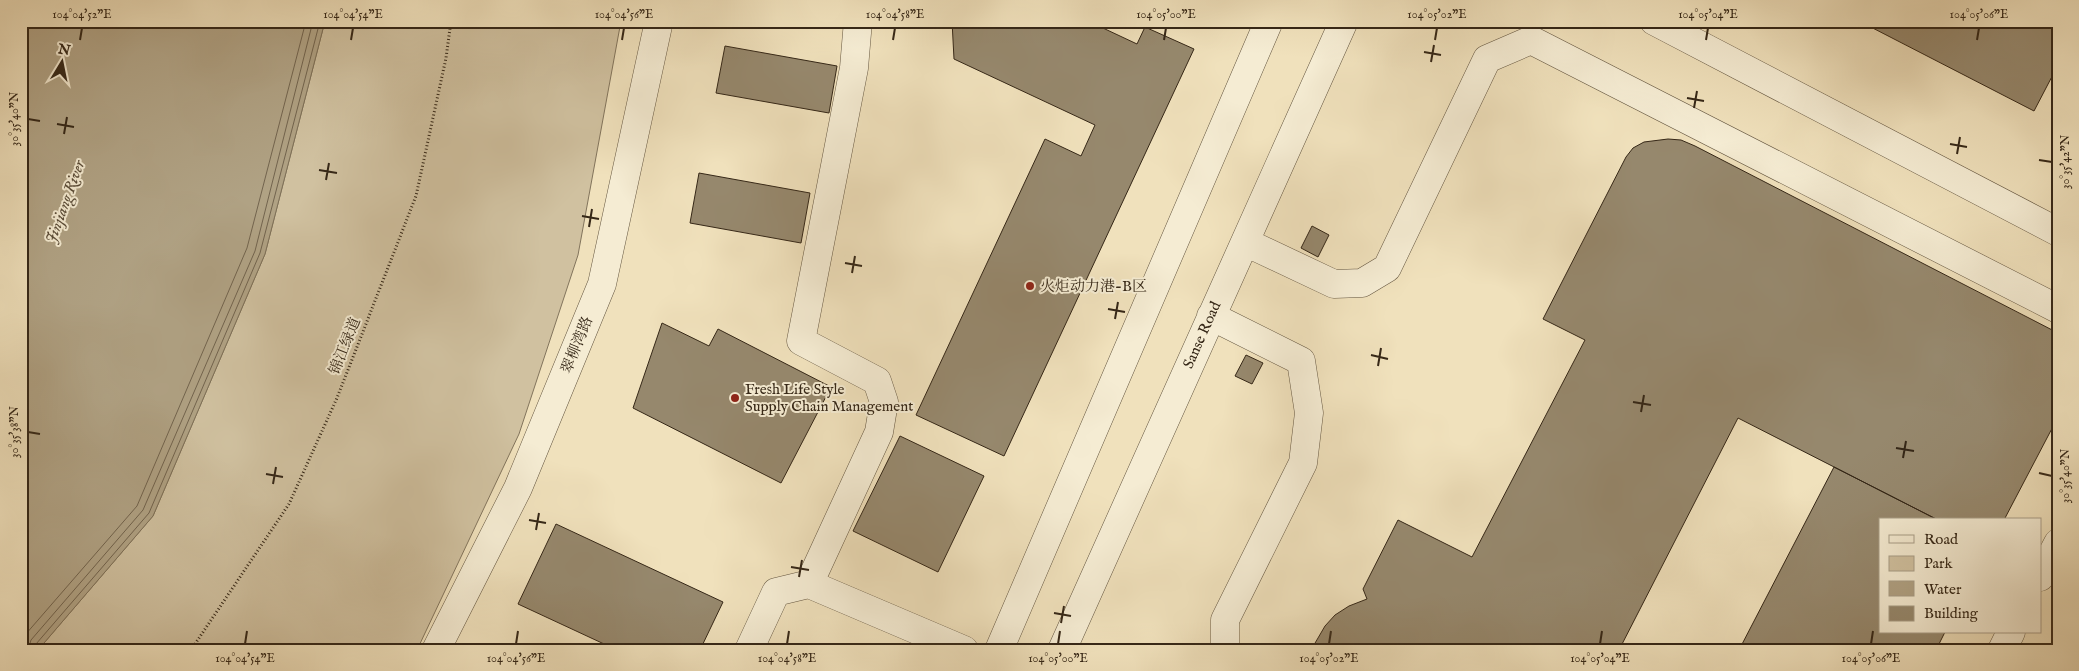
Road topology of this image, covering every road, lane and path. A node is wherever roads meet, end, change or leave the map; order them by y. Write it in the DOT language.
graph roads {
  1 [pos="451,21"];
  2 [pos="660,21"];
  3 [pos="858,21"];
  4 [pos="1269,21"];
  5 [pos="1344,21"];
  6 [pos="1654,21"];
  7 [pos="2058,232"];
  8 [pos="1244,242"];
  9 [pos="2058,309"];
  10 [pos="1211,316"];
  11 [pos="2058,543"];
  12 [pos="2042,573"];
  13 [pos="809,584"];
  14 [pos="2010,634"];
  15 [pos="191,650"];
  16 [pos="436,650"];
  17 [pos="749,650"];
  18 [pos="964,650"];
  19 [pos="999,650"];
  20 [pos="1062,650"];
  21 [pos="1225,650"];
  22 [pos="2002,650"];
  1 -- 15 [label="path, 锦江绿道"];
  2 -- 16 [label="street, 翠柳湾路"];
  3 -- 13 [label="street"];
  4 -- 19 [label="street"];
  5 -- 8 [label="street, Sanse Road"];
  6 -- 7 [label="street"];
  8 -- 9 [label="street"];
  8 -- 10 [label="street, Sanse Road"];
  10 -- 20 [label="street, Sanse Road"];
  10 -- 21 [label="street"];
  11 -- 12 [label="street"];
  13 -- 17 [label="street"];
  13 -- 18 [label="street"];
  14 -- 22 [label="street"];
}
